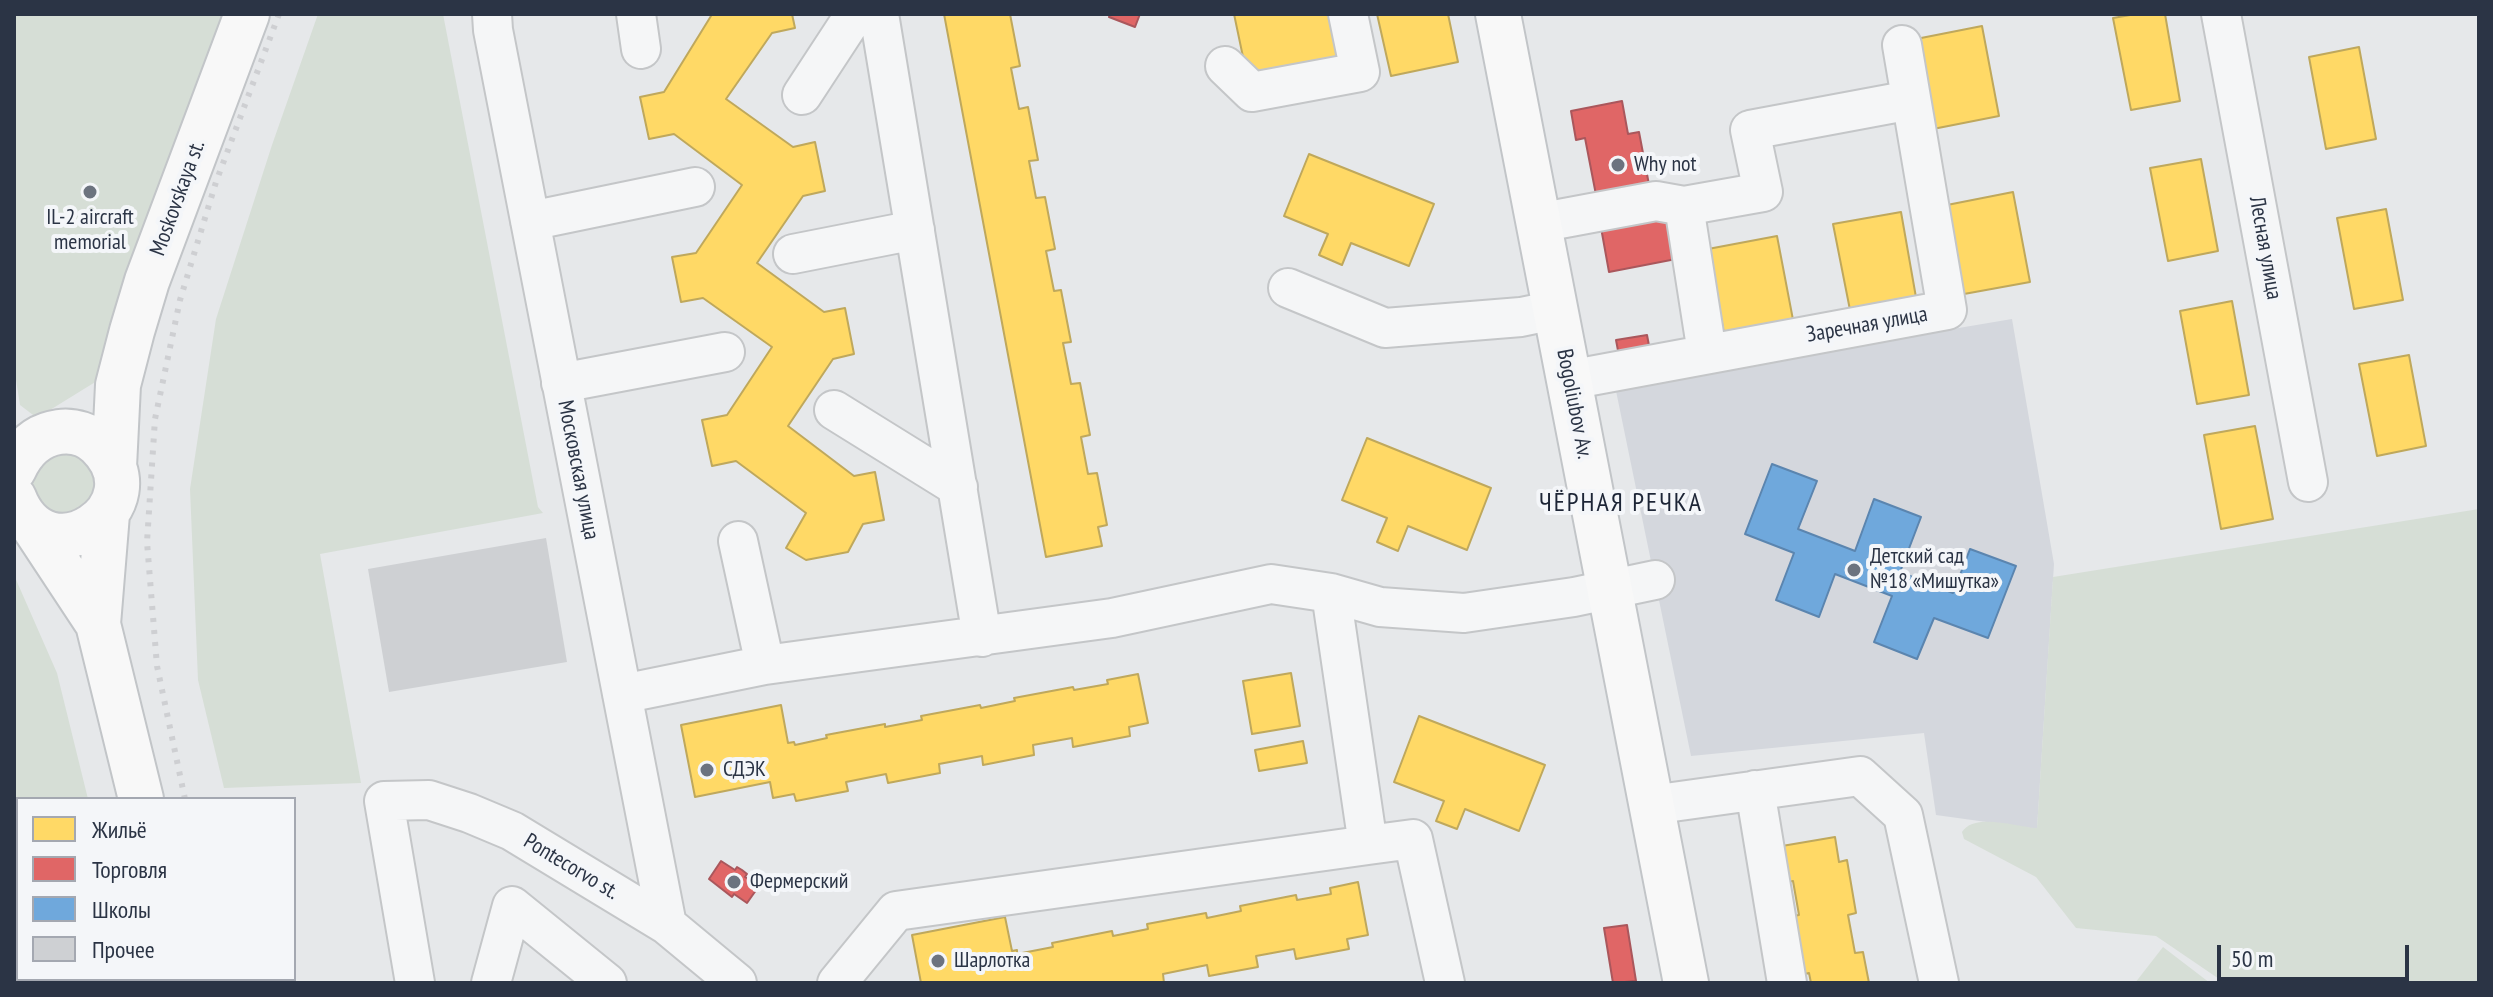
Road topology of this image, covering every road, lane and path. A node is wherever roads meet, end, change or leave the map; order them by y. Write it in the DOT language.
graph roads {
  1 [pos="247,14"];
  2 [pos="492,14"];
  3 [pos="855,14"];
  4 [pos="879,14"];
  5 [pos="1348,14"];
  6 [pos="1498,14"];
  7 [pos="2221,14"];
  8 [pos="1902,45"];
  9 [pos="1225,66"];
  10 [pos="802,95"];
  11 [pos="1911,100"];
  12 [pos="695,187"];
  13 [pos="1684,206"];
  14 [pos="530,221"];
  15 [pos="1538,223"];
  16 [pos="915,230"];
  17 [pos="793,254"];
  18 [pos="1288,288"];
  19 [pos="1555,310"];
  20 [pos="725,352"];
  21 [pos="1707,353"];
  22 [pos="1569,380"];
  23 [pos="561,383"];
  24 [pos="118,385"];
  25 [pos="834,410"];
  26 [pos="31,442"];
  27 [pos="114,467"];
  28 [pos="2308,482"];
  29 [pos="958,487"];
  30 [pos="24,512"];
  31 [pos="107,514"];
  32 [pos="738,541"];
  33 [pos="1655,580"];
  34 [pos="1610,589"];
  35 [pos="1331,593"];
  36 [pos="98,624"];
  37 [pos="982,637"];
  38 [pos="765,665"];
  39 [pos="622,694"];
  40 [pos="1755,790"];
  41 [pos="141,797"];
  42 [pos="1651,805"];
  43 [pos="1368,845"];
  44 [pos="667,925"];
  45 [pos="724,978"];
  46 [pos="415,983"];
  47 [pos="491,983"];
  48 [pos="607,983"];
  49 [pos="837,983"];
  50 [pos="1445,983"];
  51 [pos="1686,983"];
  52 [pos="1787,983"];
  53 [pos="1939,983"];
  1 -- 24 [label="main road, Moskovskaya st."];
  2 -- 14 [label="street, Московская улица"];
  3 -- 10 [label="street"];
  4 -- 16 [label="street"];
  5 -- 9 [label="street"];
  6 -- 15 [label="main road, Bogoliubov Av."];
  7 -- 28 [label="street, Лесная улица"];
  8 -- 11 [label="street, Заречная улица"];
  11 -- 13 [label="street"];
  11 -- 21 [label="street, Заречная улица"];
  12 -- 14 [label="street"];
  13 -- 15 [label="street"];
  13 -- 21 [label="street"];
  14 -- 23 [label="street, Московская улица"];
  15 -- 19 [label="main road, Bogoliubov Av."];
  16 -- 17 [label="street"];
  16 -- 29 [label="street"];
  18 -- 19 [label="street"];
  19 -- 22 [label="main road, Bogoliubov Av."];
  20 -- 23 [label="street"];
  21 -- 22 [label="street, Заречная улица"];
  22 -- 34 [label="main road, Bogoliubov Av."];
  23 -- 39 [label="street, Московская улица"];
  24 -- 26 [label="main road"];
  24 -- 27 [label="main road, Moskovskaya st."];
  25 -- 29 [label="street"];
  26 -- 27 [label="main road"];
  27 -- 31 [label="main road, Moskovskaya st."];
  29 -- 37 [label="street"];
  30 -- 31 [label="main road"];
  30 -- 36 [label="main road"];
  31 -- 36 [label="main road, Moskovskaya st."];
  32 -- 38 [label="street"];
  33 -- 34 [label="street"];
  34 -- 35 [label="street"];
  34 -- 42 [label="main road, Bogoliubov Av."];
  35 -- 37 [label="street"];
  35 -- 43 [label="street"];
  36 -- 41 [label="main road"];
  37 -- 38 [label="street"];
  38 -- 39 [label="street"];
  39 -- 44 [label="street, Московская улица"];
  40 -- 42 [label="street"];
  40 -- 52 [label="street"];
  40 -- 53 [label="street"];
  42 -- 51 [label="main road, Bogoliubov Av."];
  43 -- 49 [label="street"];
  43 -- 50 [label="street"];
  44 -- 45 [label="street, Pontecorvo st."];
  44 -- 46 [label="street, Pontecorvo st."];
  47 -- 48 [label="street"];
}
